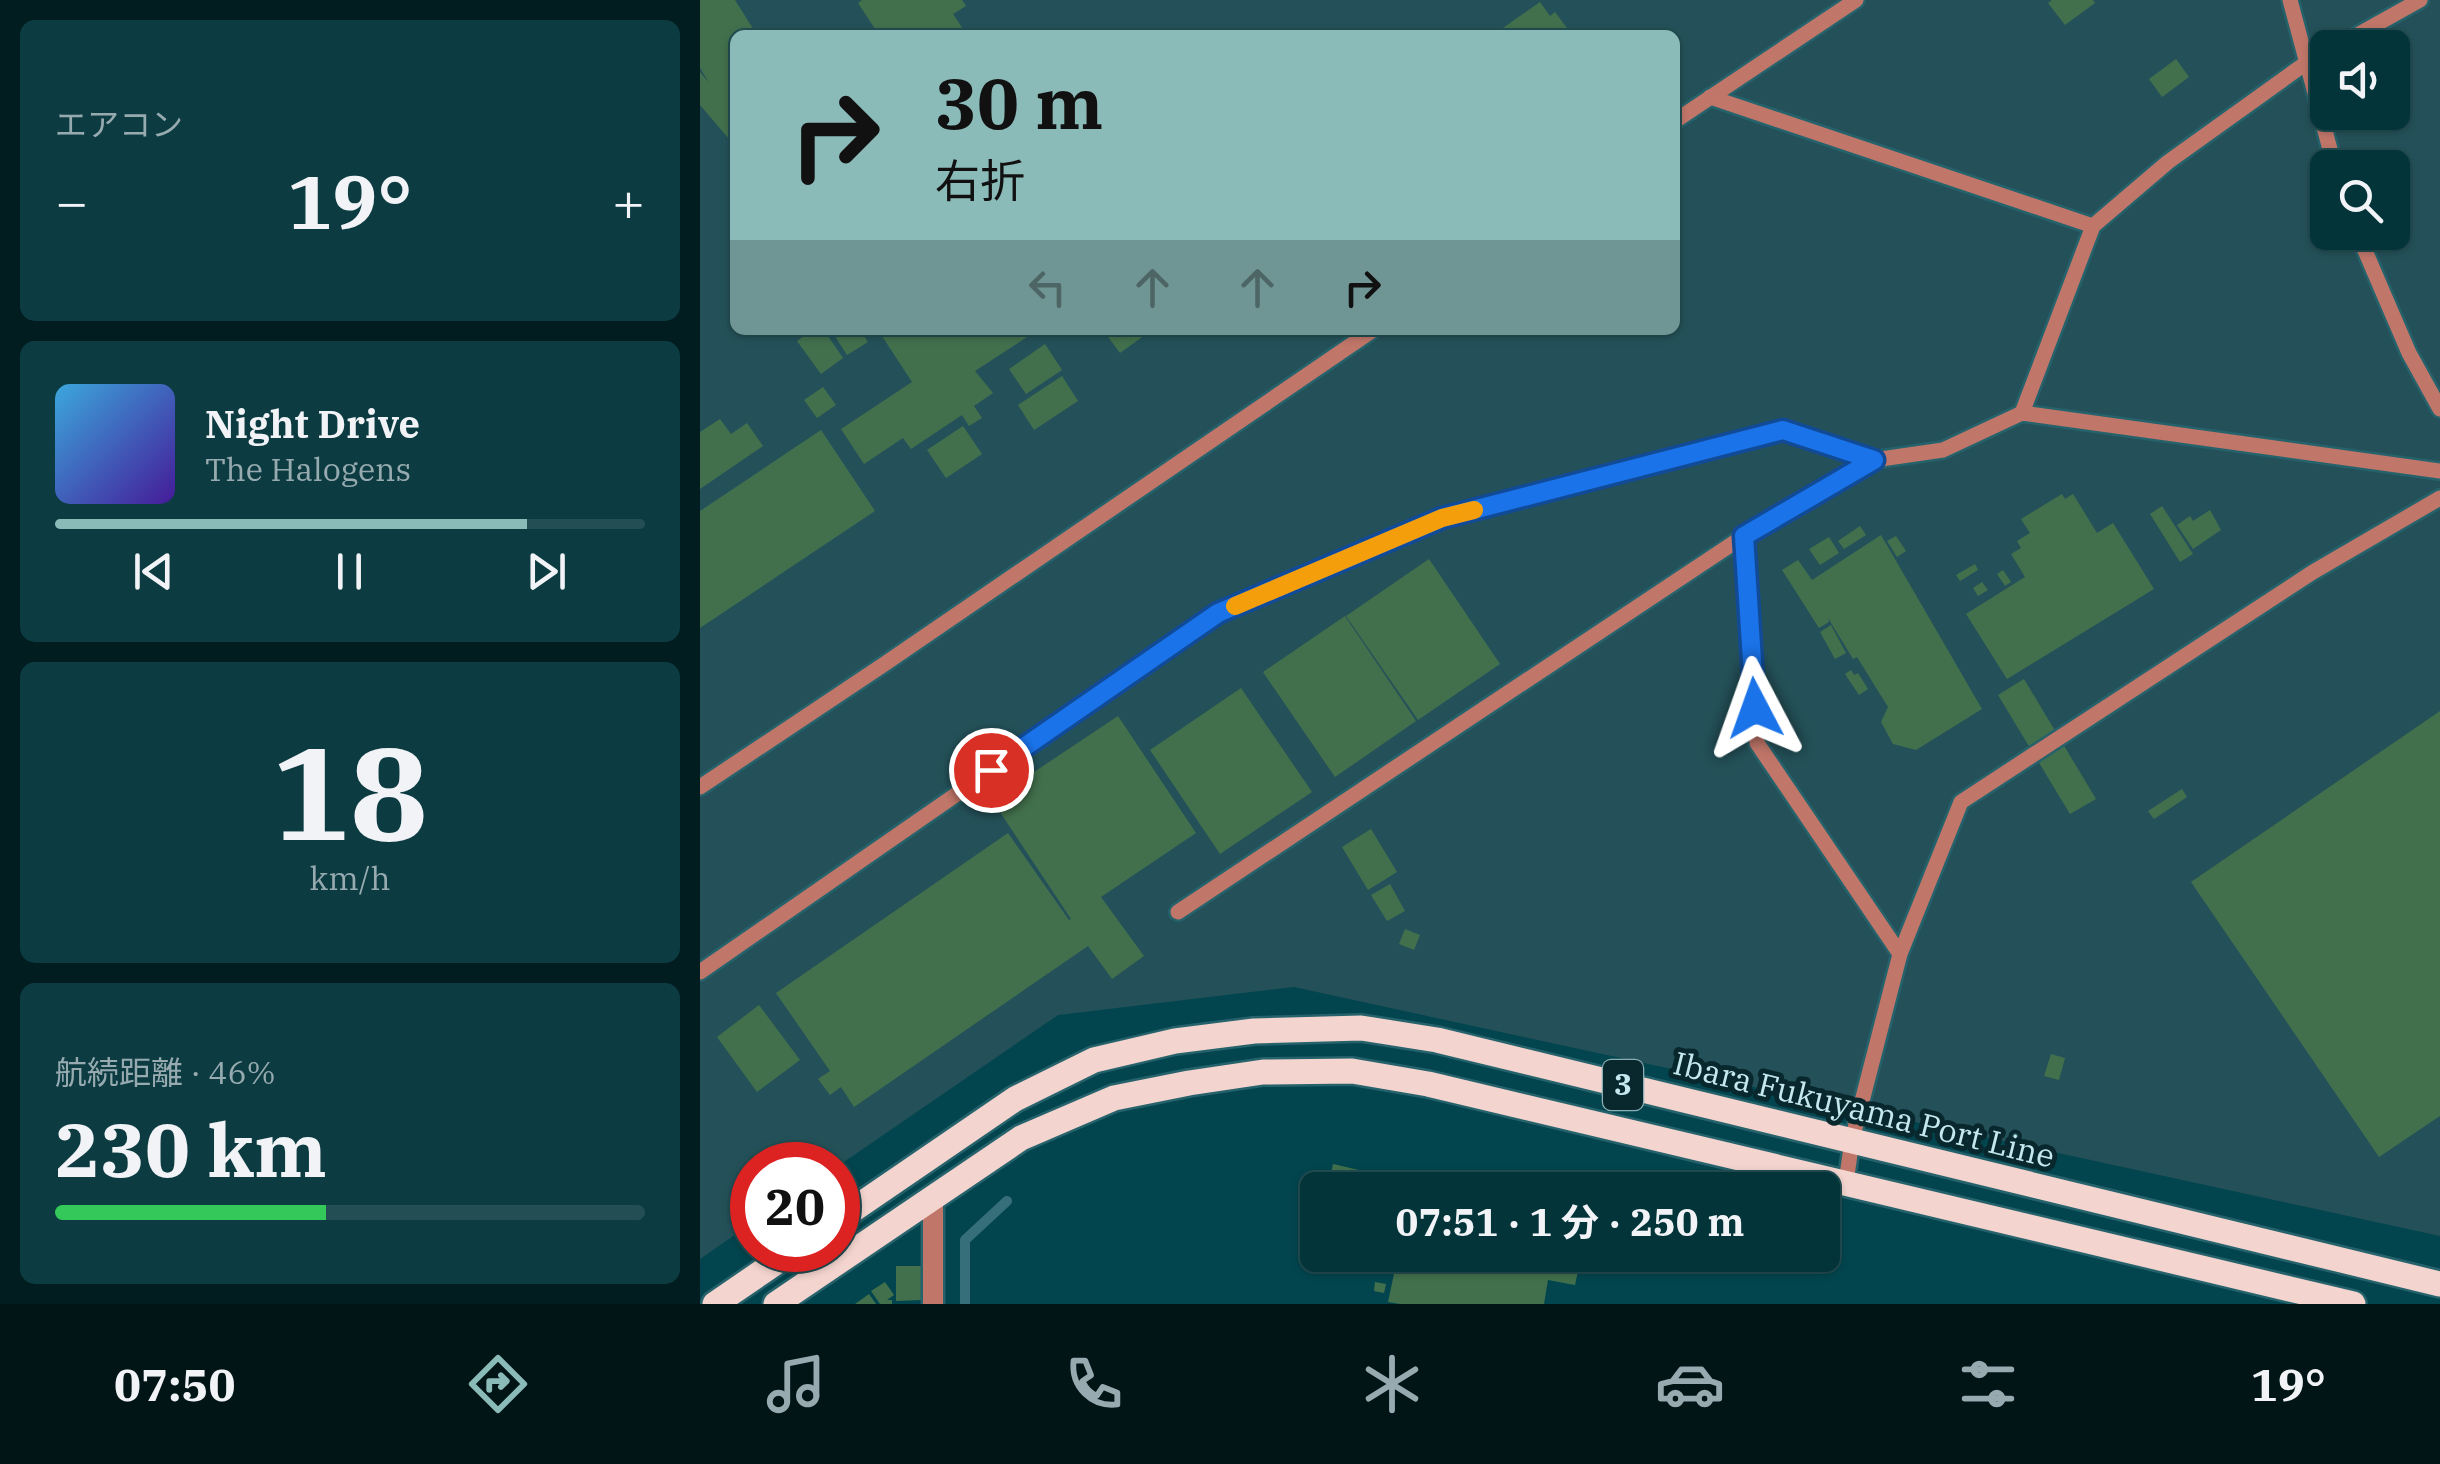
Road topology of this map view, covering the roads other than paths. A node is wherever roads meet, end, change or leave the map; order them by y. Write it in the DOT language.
graph roads {
  1 [pos="1856,0"];
  2 [pos="2290,0"];
  3 [pos="2420,0"];
  4 [pos="2366,30"];
  5 [pos="2310,61"];
  6 [pos="2306,63"];
  7 [pos="1710,97"];
  8 [pos="1680,118"];
  9 [pos="2330,150"];
  10 [pos="2093,226"];
  11 [pos="2365,250"];
  12 [pos="1366,335"];
  13 [pos="2440,409"];
  14 [pos="2022,413"];
  15 [pos="1874,460"];
  16 [pos="2440,471"];
  17 [pos="2440,498"];
  18 [pos="1744,536"];
  19 [pos="700,787"];
  20 [pos="1178,912"];
  21 [pos="1900,954"];
  22 [pos="700,972"];
  23 [pos="1852,1140"];
  24 [pos="1846,1182"];
  25 [pos="933,1198"];
  26 [pos="860,1205"];
  27 [pos="761,1272"];
  28 [pos="2440,1284"];
  29 [pos="714,1304"];
  30 [pos="776,1304"];
  31 [pos="932,1304"];
  32 [pos="2353,1304"];
  1 -- 7 [label="lane"];
  2 -- 6 [label="lane"];
  3 -- 4 [label="lane"];
  5 -- 6 [label="lane"];
  6 -- 9 [label="lane"];
  6 -- 10 [label="lane"];
  7 -- 8 [label="lane"];
  7 -- 10 [label="lane"];
  10 -- 14 [label="lane"];
  11 -- 13 [label="lane"];
  12 -- 19 [label="lane"];
  14 -- 15 [label="lane"];
  14 -- 16 [label="lane"];
  15 -- 18 [label="lane"];
  15 -- 22 [label="lane"];
  17 -- 21 [label="lane"];
  18 -- 20 [label="lane"];
  18 -- 21 [label="lane"];
  21 -- 23 [label="lane"];
  23 -- 24 [label="lane"];
  23 -- 26 [label="main road, Ibara Fukuyama Port Line / 3"];
  23 -- 28 [label="main road, Ibara Fukuyama Port Line / 3"];
  24 -- 25 [label="main road, 3"];
  24 -- 32 [label="main road, 3"];
  25 -- 30 [label="main road, 3"];
  25 -- 31 [label="street"];
  27 -- 29 [label="main road"];
}
